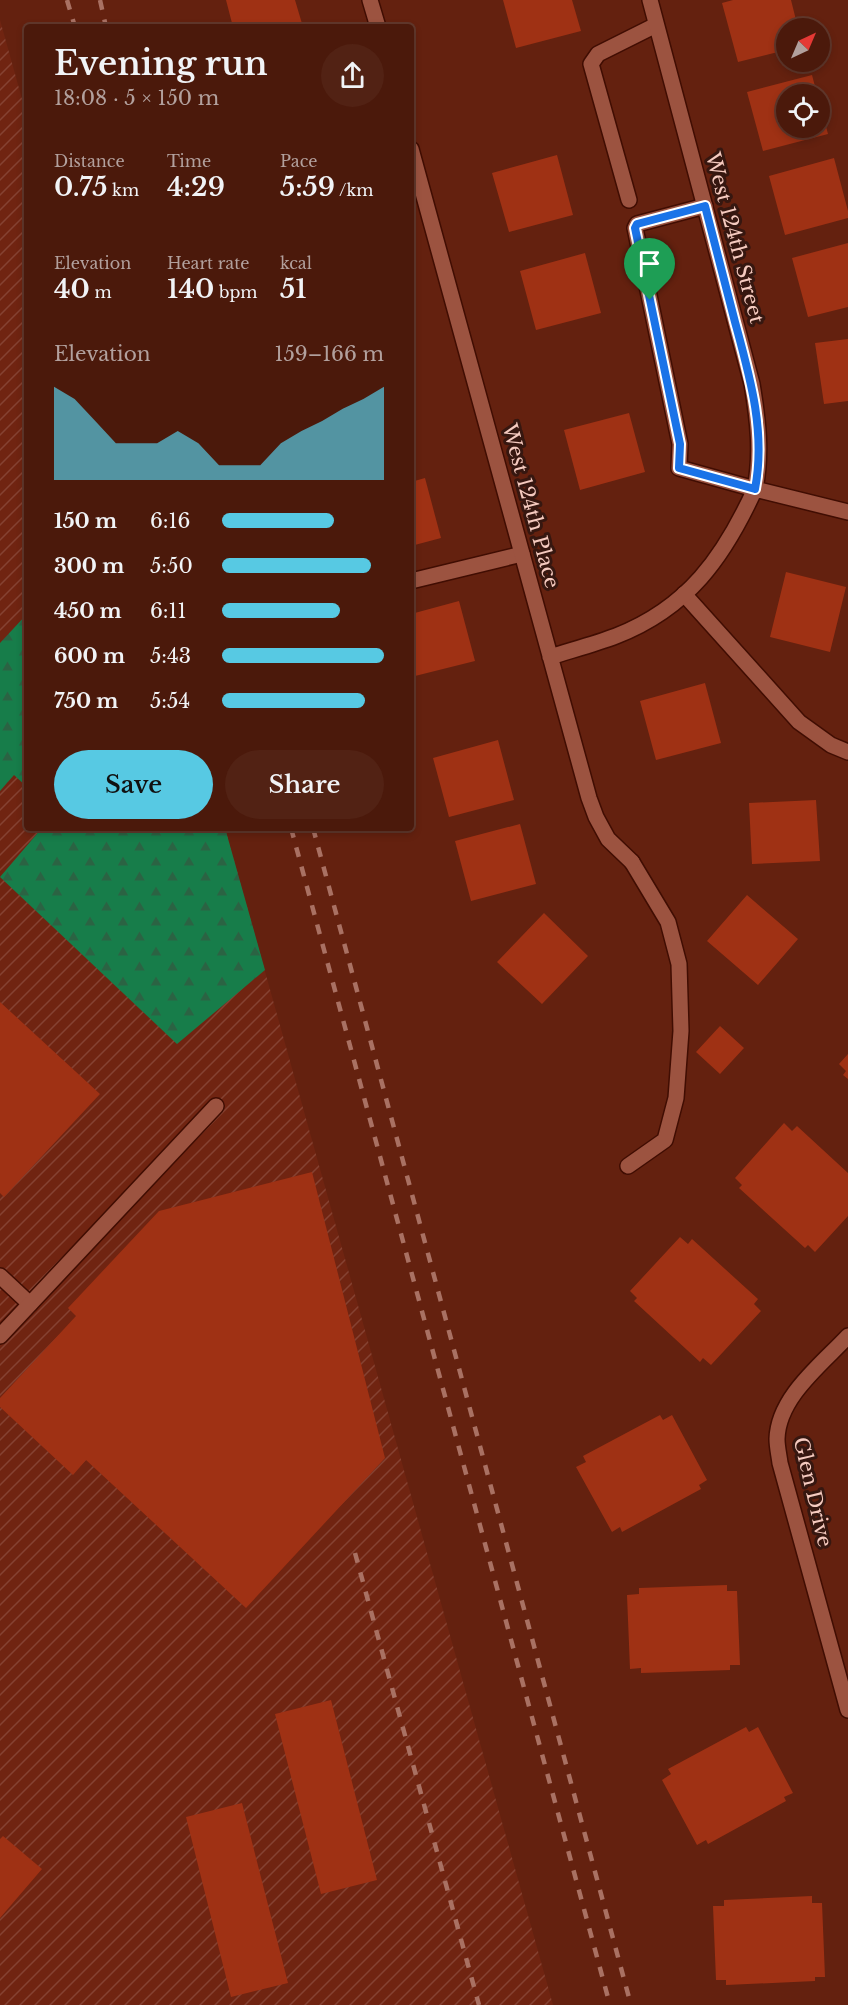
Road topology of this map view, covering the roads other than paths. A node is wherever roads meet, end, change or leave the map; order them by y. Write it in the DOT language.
graph roads {
  1 [pos="370,0"];
  2 [pos="650,0"];
  3 [pos="377,24"];
  4 [pos="656,25"];
  5 [pos="414,160"];
  6 [pos="629,200"];
  7 [pos="705,206"];
  8 [pos="755,489"];
  9 [pos="848,512"];
  10 [pos="522,554"];
  11 [pos="414,581"];
  12 [pos="684,594"];
  13 [pos="550,657"];
  14 [pos="848,752"];
  15 [pos="216,1106"];
  16 [pos="628,1166"];
  17 [pos="0,1276"];
  18 [pos="30,1304"];
  19 [pos="0,1336"];
  20 [pos="848,1336"];
  21 [pos="848,1710"];
  1 -- 3 [label="street"];
  2 -- 4 [label="street, West 124th Street"];
  4 -- 6 [label="street"];
  4 -- 7 [label="street, West 124th Street"];
  5 -- 10 [label="street, West 124th Place"];
  7 -- 8 [label="street, West 124th Street"];
  7 -- 8 [label="street"];
  8 -- 9 [label="street"];
  8 -- 12 [label="street, West 124th Street"];
  10 -- 11 [label="street"];
  10 -- 13 [label="street, West 124th Place"];
  12 -- 13 [label="street, West 124th Street"];
  12 -- 14 [label="street"];
  13 -- 16 [label="street, West 124th Place"];
  15 -- 18 [label="street"];
  17 -- 18 [label="street"];
  18 -- 19 [label="street"];
  20 -- 21 [label="street, Glen Drive"];
}
